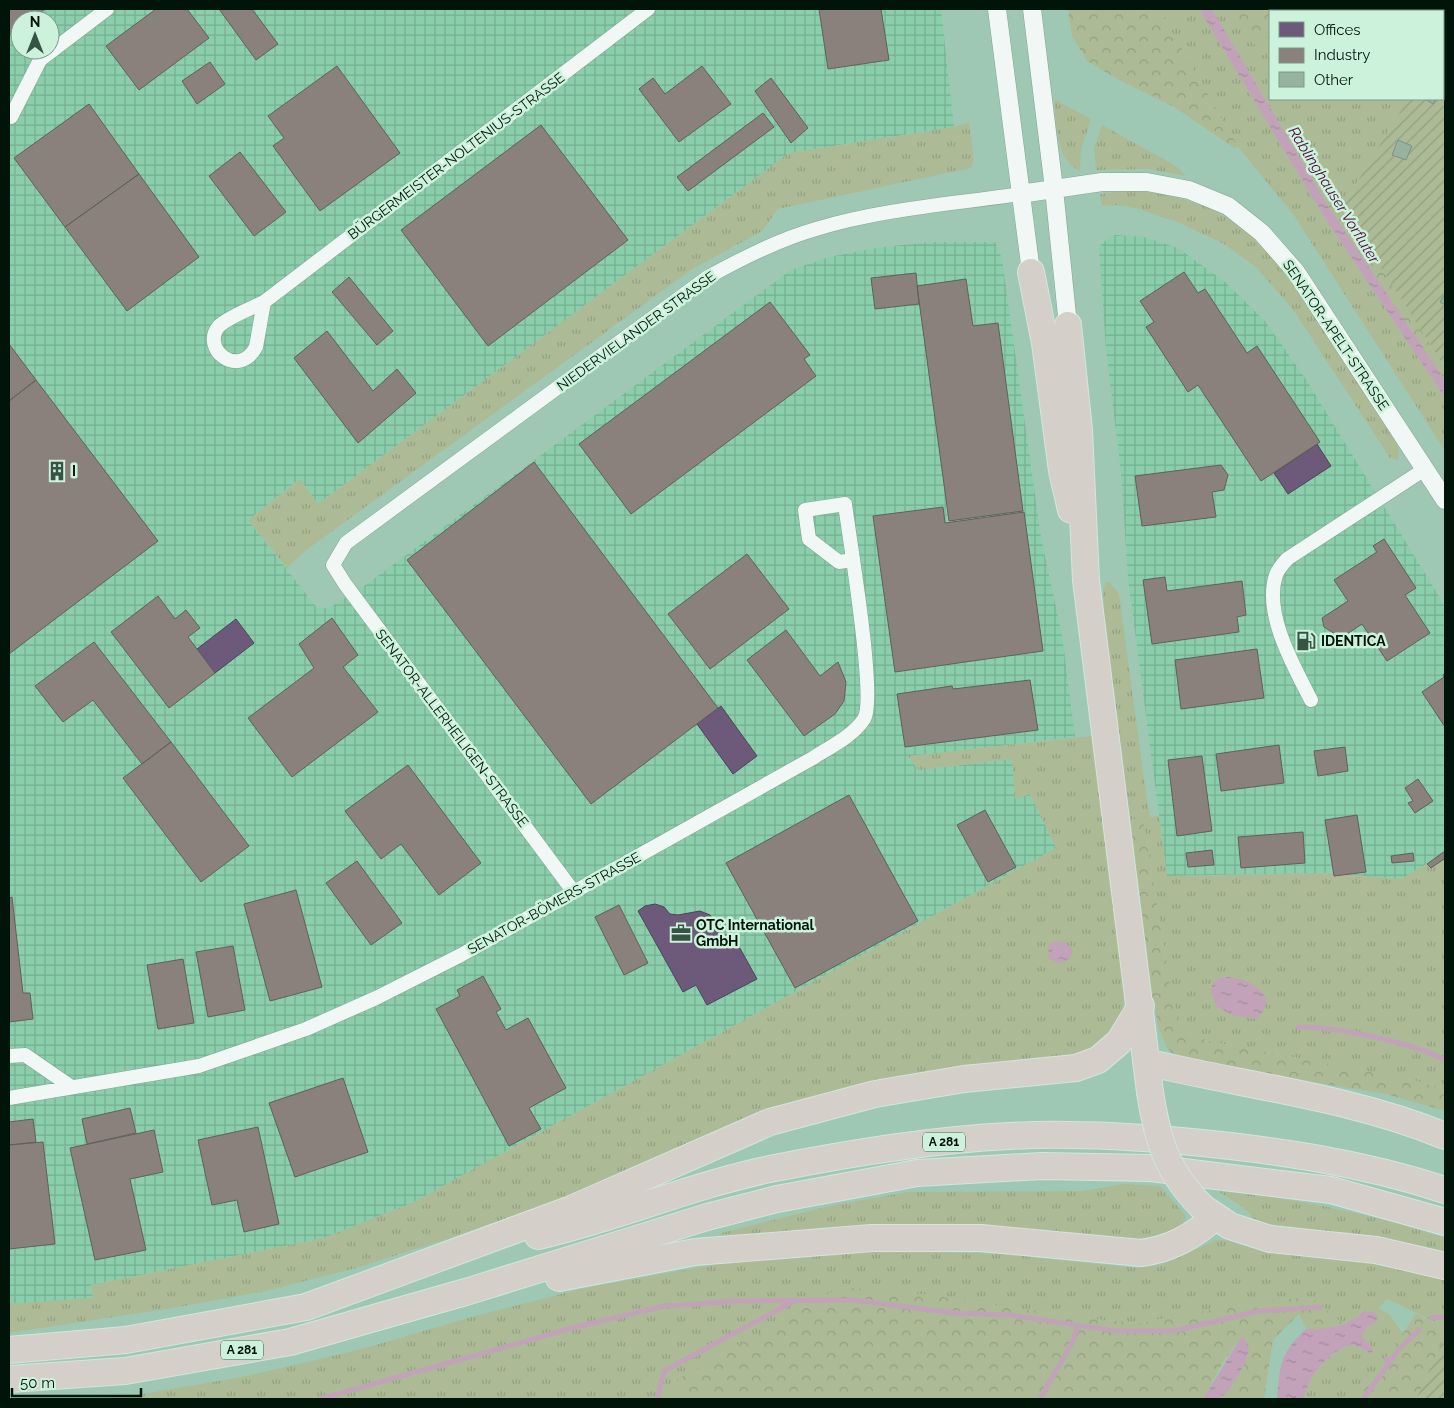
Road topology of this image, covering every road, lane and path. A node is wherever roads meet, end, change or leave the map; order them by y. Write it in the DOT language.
graph roads {
  1 [pos="107,9"];
  2 [pos="648,9"];
  3 [pos="997,9"];
  4 [pos="1032,9"];
  5 [pos="11,117"];
  6 [pos="1054,189"];
  7 [pos="1020,194"];
  8 [pos="1031,272"];
  9 [pos="264,302"];
  10 [pos="1068,325"];
  11 [pos="1426,469"];
  12 [pos="1445,500"];
  13 [pos="852,560"];
  14 [pos="333,565"];
  15 [pos="1086,580"];
  16 [pos="1311,700"];
  17 [pos="574,891"];
  18 [pos="1140,1006"];
  19 [pos="9,1056"];
  20 [pos="1146,1062"];
  21 [pos="70,1086"];
  22 [pos="9,1098"];
  23 [pos="1445,1136"];
  24 [pos="1445,1190"];
  25 [pos="1209,1212"];
  26 [pos="1445,1222"];
  27 [pos="452,1255"];
  28 [pos="1445,1266"];
  29 [pos="469,1291"];
  30 [pos="9,1350"];
  31 [pos="9,1379"];
  1 -- 5 [label="street"];
  2 -- 9 [label="street, BÜRGERMEISTER-NOLTENIUS-STRASSE"];
  3 -- 7 [label="street"];
  4 -- 6 [label="street"];
  6 -- 7 [label="street, SENATOR-APELT-STRASSE"];
  6 -- 10 [label="street"];
  6 -- 11 [label="street, SENATOR-APELT-STRASSE"];
  7 -- 8 [label="street"];
  7 -- 14 [label="street, NIEDERVIELANDER STRASSE"];
  8 -- 15 [label="highway"];
  10 -- 15 [label="highway"];
  11 -- 12 [label="street, SENATOR-APELT-STRASSE"];
  11 -- 16 [label="street"];
  13 -- 13 [label="street, SENATOR-BÖMERS-STRASSE"];
  13 -- 17 [label="street, SENATOR-BÖMERS-STRASSE"];
  14 -- 17 [label="street, SENATOR-ALLERHEILIGEN-STRASSE"];
  15 -- 18 [label="highway"];
  17 -- 21 [label="street, SENATOR-BÖMERS-STRASSE"];
  18 -- 20 [label="highway"];
  18 -- 27 [label="highway"];
  19 -- 21 [label="street"];
  20 -- 23 [label="highway"];
  20 -- 25 [label="highway, bridge"];
  21 -- 22 [label="street, SENATOR-BÖMERS-STRASSE"];
  24 -- 27 [label="highway, A 281"];
  25 -- 28 [label="highway"];
  25 -- 29 [label="highway"];
  26 -- 29 [label="highway, A 281"];
  27 -- 30 [label="highway, A 281"];
  29 -- 31 [label="highway, A 281"];
}
